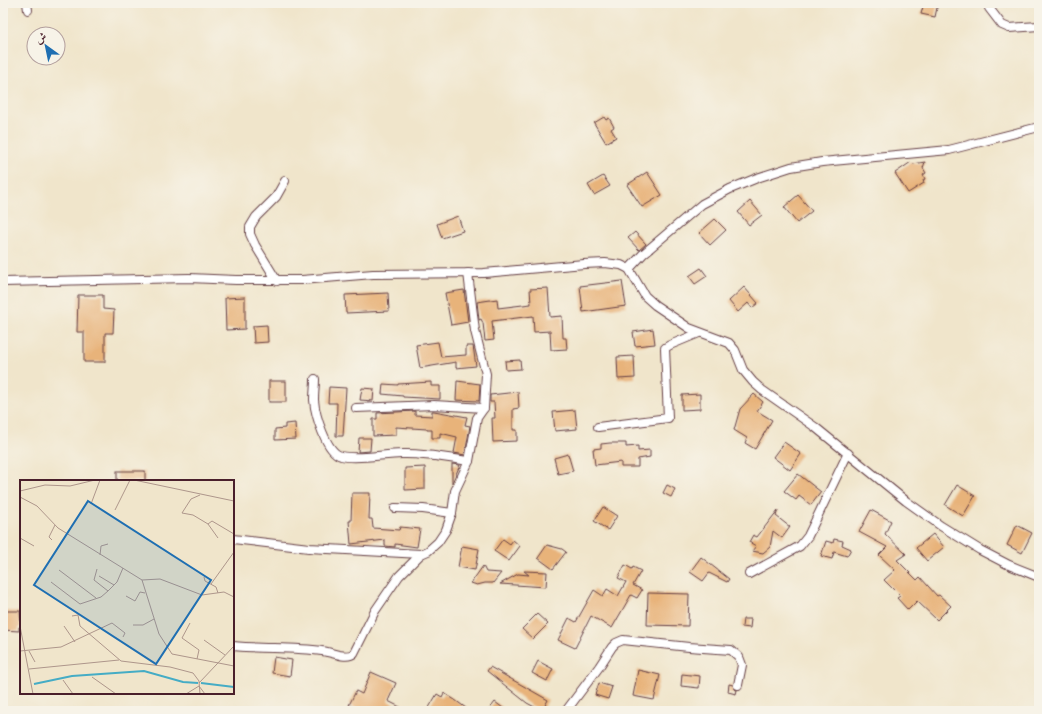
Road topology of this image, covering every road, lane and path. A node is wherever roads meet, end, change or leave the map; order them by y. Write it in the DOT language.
graph roads {
  1 [pos="989,8"];
  2 [pos="1039,26"];
  3 [pos="1039,127"];
  4 [pos="285,181"];
  5 [pos="629,269"];
  6 [pos="468,273"];
  7 [pos="277,281"];
  8 [pos="3,282"];
  9 [pos="699,332"];
  10 [pos="315,379"];
  11 [pos="356,408"];
  12 [pos="484,408"];
  13 [pos="598,427"];
  14 [pos="848,453"];
  15 [pos="469,460"];
  16 [pos="395,508"];
  17 [pos="452,513"];
  18 [pos="234,539"];
  19 [pos="421,554"];
  20 [pos="750,574"];
  21 [pos="1039,577"];
  22 [pos="234,646"];
  23 [pos="738,685"];
  24 [pos="566,711"];
  1 -- 2 [label="street"];
  3 -- 5 [label="street"];
  4 -- 7 [label="street"];
  5 -- 6 [label="street"];
  5 -- 9 [label="street"];
  6 -- 7 [label="street"];
  6 -- 12 [label="street"];
  7 -- 8 [label="street"];
  9 -- 13 [label="street"];
  9 -- 14 [label="street"];
  10 -- 15 [label="street"];
  11 -- 12 [label="street"];
  12 -- 15 [label="street"];
  14 -- 20 [label="street"];
  14 -- 21 [label="street"];
  15 -- 17 [label="street"];
  16 -- 17 [label="street"];
  17 -- 19 [label="street"];
  18 -- 19 [label="street"];
  19 -- 22 [label="street"];
  23 -- 24 [label="street"];
}
